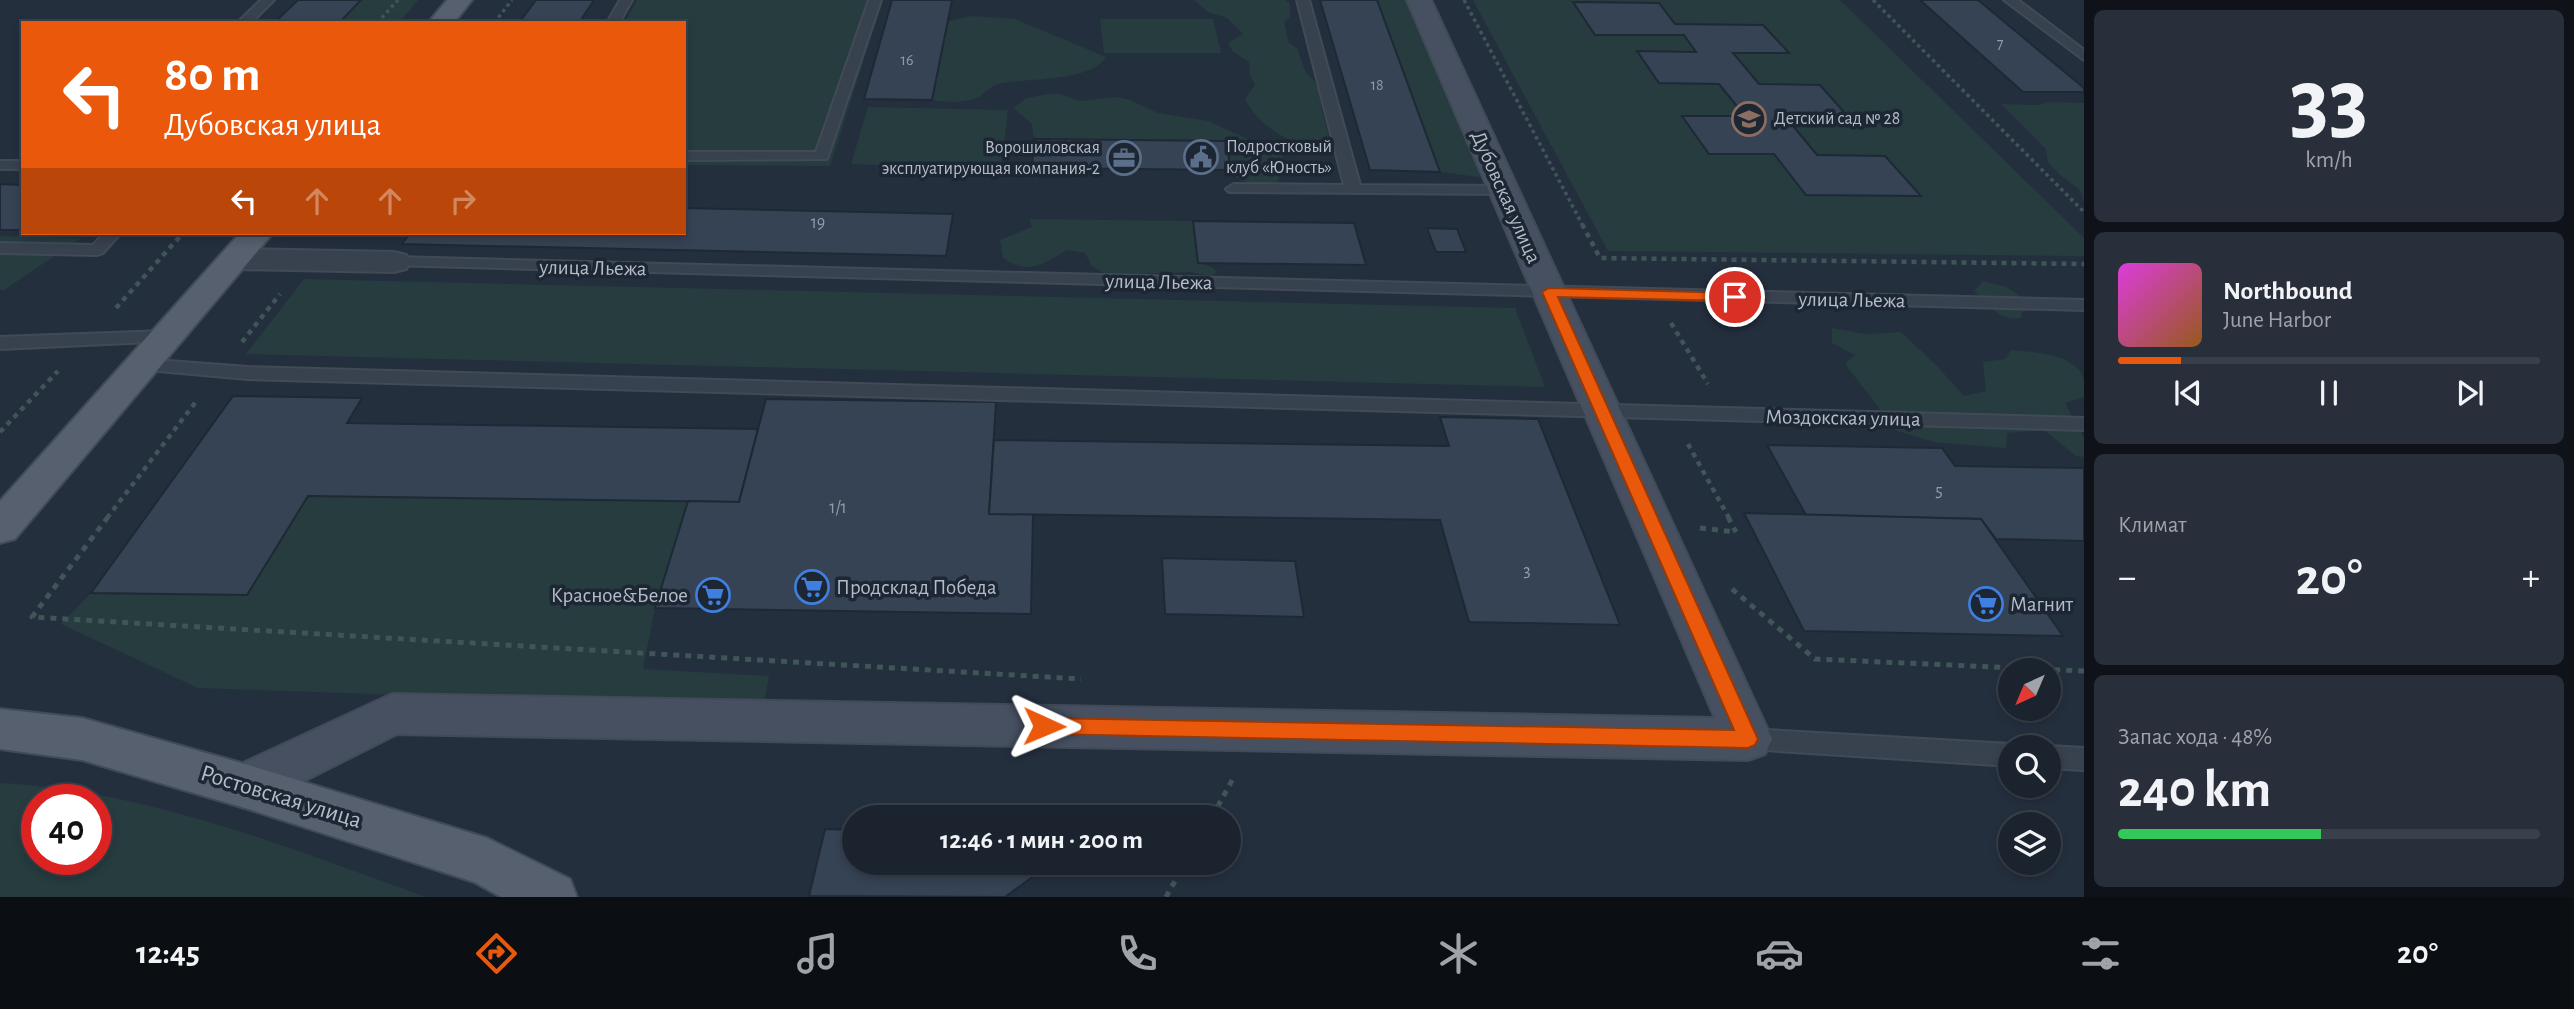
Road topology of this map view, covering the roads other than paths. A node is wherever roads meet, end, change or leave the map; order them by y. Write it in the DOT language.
graph roads {
  1 [pos="268,0"];
  2 [pos="460,0"];
  3 [pos="626,0"];
  4 [pos="875,0"];
  5 [pos="1303,0"];
  6 [pos="1419,0"];
  7 [pos="2010,0"];
  8 [pos="245,21"];
  9 [pos="442,21"];
  10 [pos="614,21"];
  11 [pos="2084,56"];
  12 [pos="686,156"];
  13 [pos="0,165"];
  14 [pos="21,165"];
  15 [pos="1234,188"];
  16 [pos="1353,189"];
  17 [pos="1504,191"];
  18 [pos="111,235"];
  19 [pos="246,246"];
  20 [pos="0,248"];
  21 [pos="394,262"];
  22 [pos="1549,292"];
  23 [pos="2084,305"];
  24 [pos="165,337"];
  25 [pos="0,343"];
  26 [pos="142,365"];
  27 [pos="1602,412"];
  28 [pos="2084,424"];
  29 [pos="4,520"];
  30 [pos="0,729"];
  31 [pos="1748,739"];
  32 [pos="1998,754"];
  33 [pos="2061,758"];
  34 [pos="2084,759"];
  35 [pos="245,786"];
  36 [pos="551,897"];
  1 -- 8 [label="lane"];
  2 -- 9 [label="main road"];
  3 -- 10 [label="lane"];
  4 -- 12 [label="lane"];
  5 -- 16 [label="lane"];
  6 -- 17 [label="street, Дубовская улица"];
  7 -- 11 [label="lane"];
  13 -- 14 [label="lane"];
  15 -- 16 [label="lane"];
  16 -- 17 [label="lane"];
  17 -- 22 [label="street, Дубовская улица"];
  18 -- 20 [label="lane"];
  19 -- 21 [label="street, улица Льежа"];
  19 -- 24 [label="main road"];
  21 -- 22 [label="lane, улица Льежа"];
  22 -- 23 [label="lane, улица Льежа"];
  22 -- 27 [label="street, Дубовская улица"];
  24 -- 25 [label="lane"];
  24 -- 26 [label="main road"];
  26 -- 27 [label="lane, Моздокская улица"];
  26 -- 29 [label="main road"];
  27 -- 28 [label="lane, Моздокская улица"];
  27 -- 31 [label="street, Дубовская улица"];
  30 -- 35 [label="main road, Ростовская улица"];
  31 -- 32 [label="lane"];
  31 -- 35 [label="street"];
  33 -- 34 [label="lane"];
  35 -- 36 [label="main road, Ростовская улица"];
}
